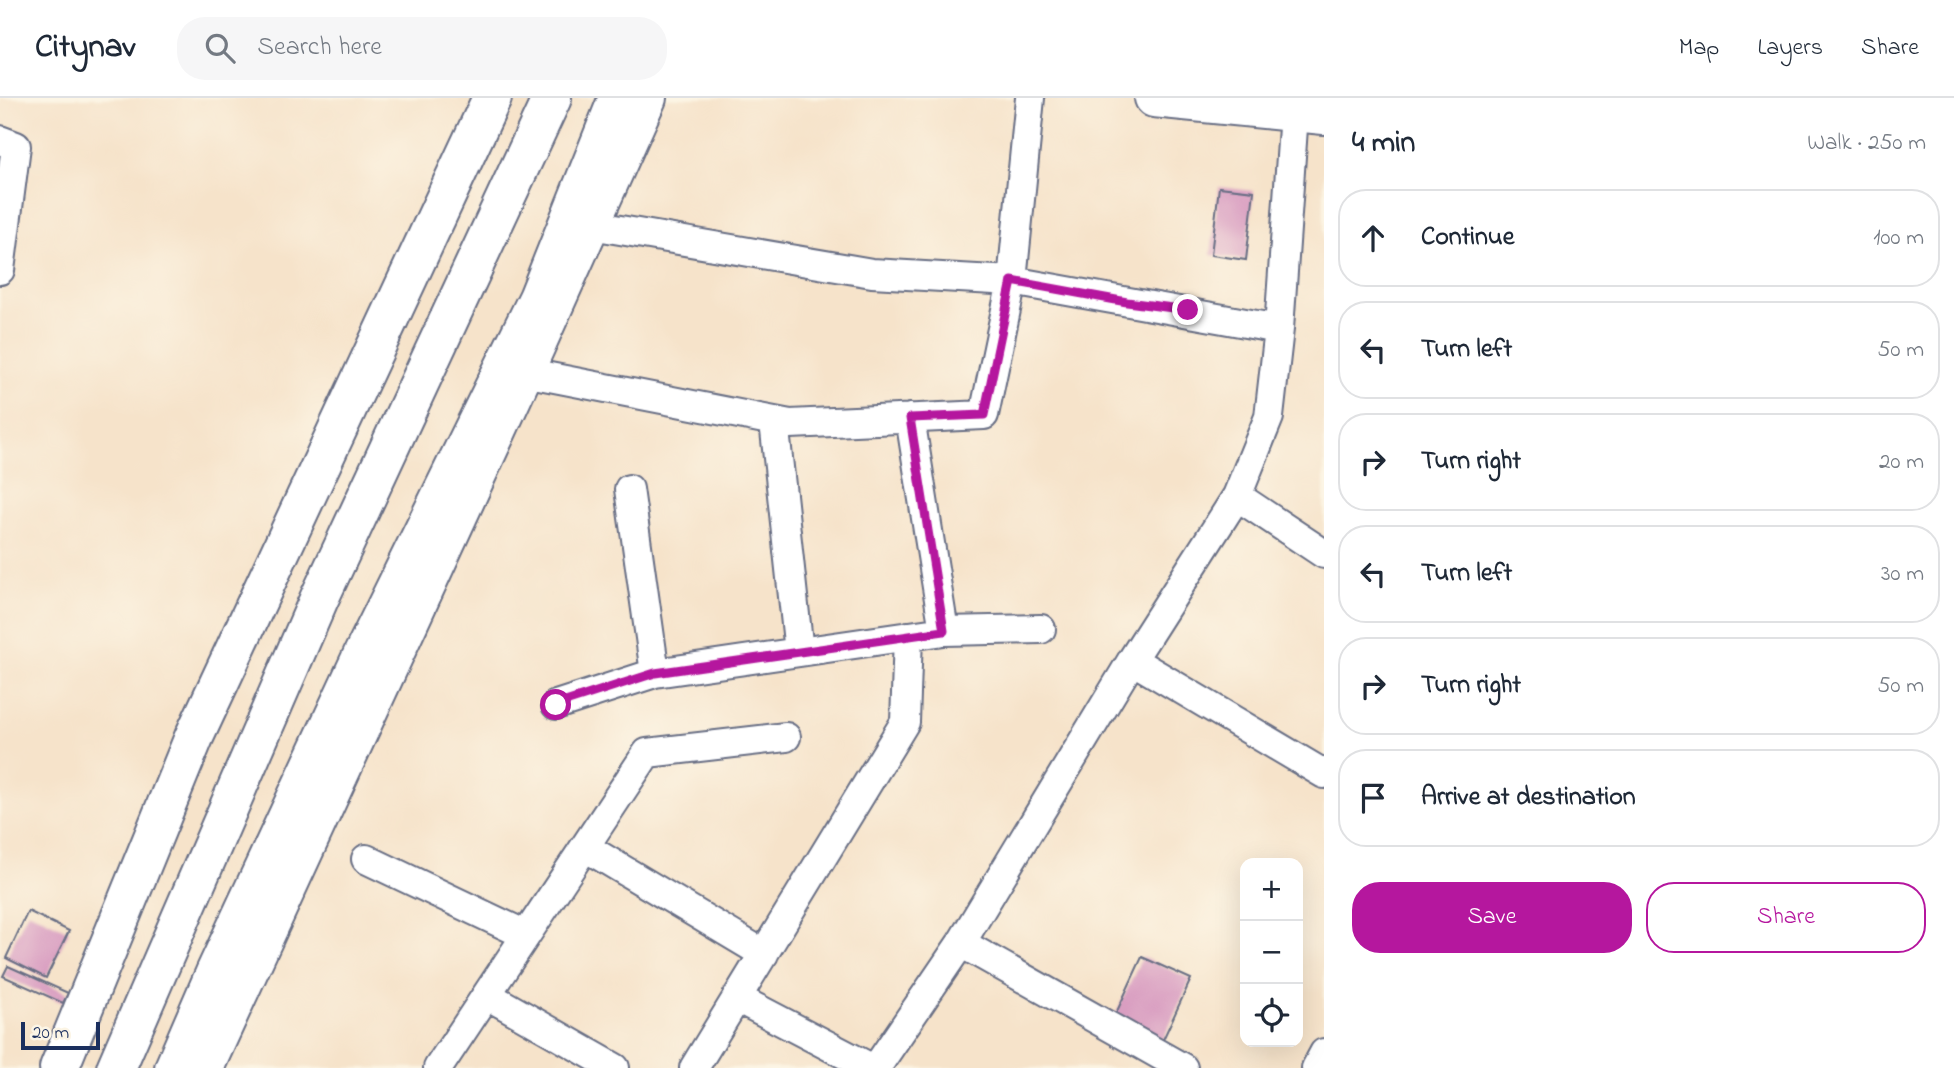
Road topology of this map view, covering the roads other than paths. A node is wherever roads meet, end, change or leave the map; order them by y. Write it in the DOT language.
graph roads {
  1 [pos="492,98"];
  2 [pos="552,98"];
  3 [pos="618,98"];
  4 [pos="647,98"];
  5 [pos="1030,98"];
  6 [pos="1154,98"];
  7 [pos="1316,112"];
  8 [pos="0,140"];
  9 [pos="590,225"];
  10 [pos="0,270"];
  11 [pos="1012,281"];
  12 [pos="1279,329"];
  13 [pos="524,372"];
  14 [pos="910,418"];
  15 [pos="774,421"];
  16 [pos="629,489"];
  17 [pos="1237,496"];
  18 [pos="1324,554"];
  19 [pos="1041,629"];
  20 [pos="944,631"];
  21 [pos="908,636"];
  22 [pos="799,652"];
  23 [pos="1132,660"];
  24 [pos="655,673"];
  25 [pos="556,705"];
  26 [pos="786,737"];
  27 [pos="1324,774"];
  28 [pos="585,847"];
  29 [pos="366,859"];
  30 [pos="526,935"];
  31 [pos="961,943"];
  32 [pos="764,954"];
  33 [pos="486,995"];
  34 [pos="737,998"];
  35 [pos="1324,1053"];
  36 [pos="59,1068"];
  37 [pos="116,1068"];
  38 [pos="174,1068"];
  39 [pos="204,1068"];
  40 [pos="438,1068"];
  41 [pos="615,1068"];
  42 [pos="694,1068"];
  43 [pos="871,1068"];
  44 [pos="876,1068"];
  45 [pos="1183,1068"];
  46 [pos="1316,1068"];
  1 -- 36 [label="main road"];
  2 -- 37 [label="main road"];
  3 -- 38 [label="main road"];
  4 -- 9 [label="main road"];
  5 -- 11 [label="street"];
  6 -- 7 [label="main road"];
  7 -- 12 [label="street"];
  8 -- 10 [label="street"];
  9 -- 11 [label="street"];
  9 -- 13 [label="main road"];
  11 -- 12 [label="street"];
  11 -- 14 [label="street"];
  12 -- 17 [label="street"];
  13 -- 15 [label="street"];
  13 -- 39 [label="main road"];
  14 -- 15 [label="street"];
  14 -- 20 [label="street"];
  15 -- 22 [label="street"];
  16 -- 24 [label="street"];
  17 -- 18 [label="street"];
  17 -- 23 [label="street"];
  19 -- 20 [label="street"];
  20 -- 21 [label="street"];
  21 -- 22 [label="street"];
  21 -- 32 [label="street"];
  22 -- 24 [label="street"];
  23 -- 27 [label="street"];
  23 -- 31 [label="street"];
  24 -- 25 [label="street"];
  26 -- 28 [label="street"];
  28 -- 30 [label="street"];
  28 -- 32 [label="street"];
  29 -- 30 [label="street"];
  30 -- 33 [label="street"];
  31 -- 44 [label="street"];
  31 -- 45 [label="street"];
  32 -- 34 [label="street"];
  33 -- 40 [label="street"];
  33 -- 41 [label="street"];
  34 -- 42 [label="street"];
  34 -- 43 [label="street"];
  35 -- 46 [label="street"];
}
